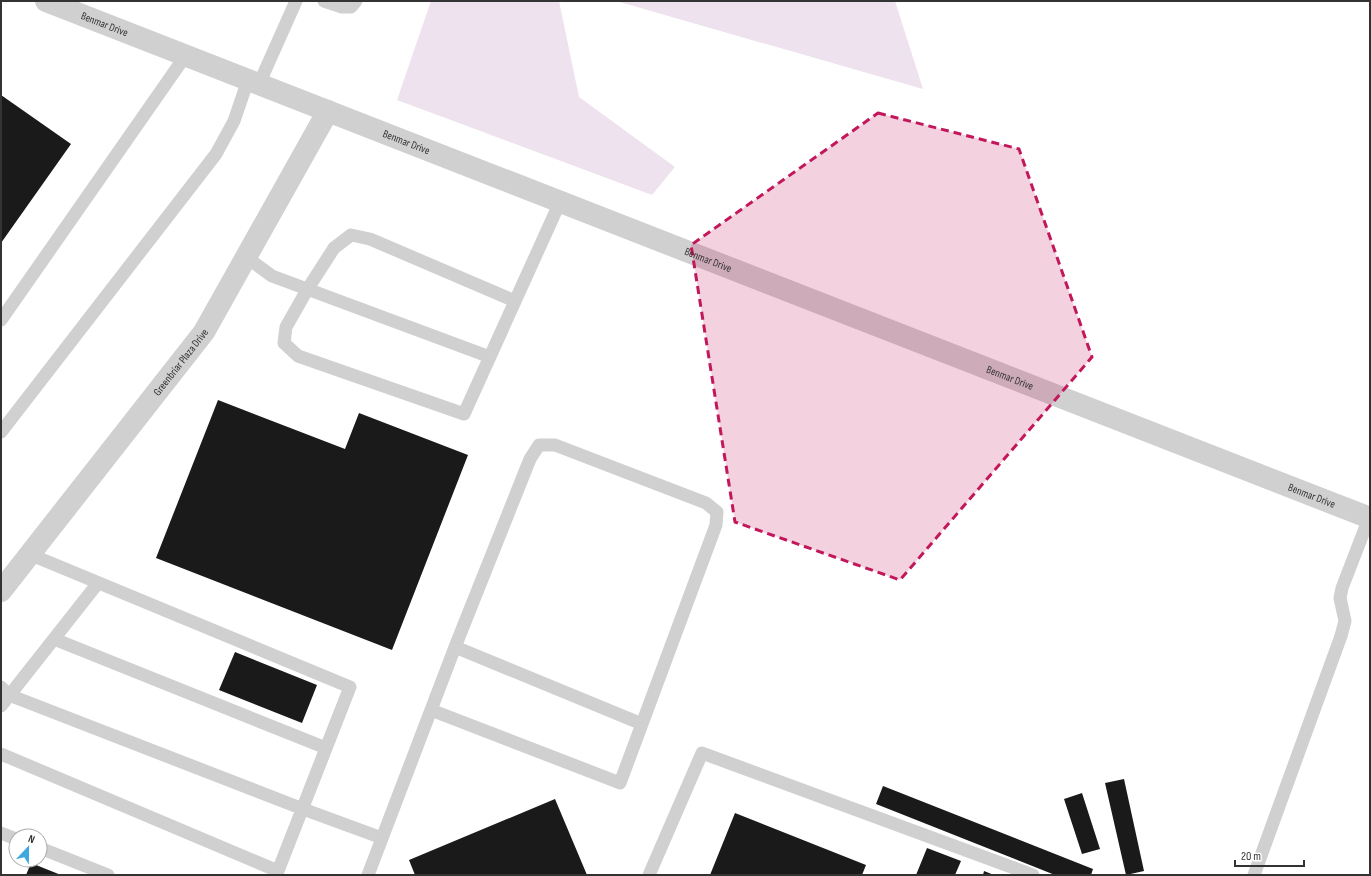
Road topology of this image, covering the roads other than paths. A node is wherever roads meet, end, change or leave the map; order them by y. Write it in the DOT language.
graph roads {
  1 [pos="46,1"];
  2 [pos="296,1"];
  3 [pos="324,1"];
  4 [pos="356,1"];
  5 [pos="186,56"];
  6 [pos="254,82"];
  7 [pos="328,111"];
  8 [pos="560,202"];
  9 [pos="246,257"];
  10 [pos="307,290"];
  11 [pos="516,301"];
  12 [pos="1,320"];
  13 [pos="490,357"];
  14 [pos="1,432"];
  15 [pos="1370,518"];
  16 [pos="29,554"];
  17 [pos="98,583"];
  18 [pos="1,591"];
  19 [pos="54,639"];
  20 [pos="455,647"];
  21 [pos="5,691"];
  22 [pos="1,706"];
  23 [pos="432,710"];
  24 [pos="642,724"];
  25 [pos="326,748"];
  26 [pos="1,754"];
  27 [pos="303,809"];
  28 [pos="382,838"];
  29 [pos="48,851"];
  30 [pos="108,875"];
  31 [pos="368,875"];
  32 [pos="649,875"];
  33 [pos="1034,875"];
  34 [pos="1254,875"];
  1 -- 5 [label="street, Benmar Drive"];
  2 -- 6 [label="lane"];
  3 -- 4 [label="lane"];
  5 -- 6 [label="street, Benmar Drive"];
  5 -- 12 [label="lane"];
  6 -- 7 [label="street, Benmar Drive"];
  6 -- 14 [label="lane"];
  7 -- 8 [label="street, Benmar Drive"];
  7 -- 9 [label="street, Greenbriar Plaza Drive"];
  8 -- 11 [label="lane"];
  8 -- 15 [label="street, Benmar Drive"];
  9 -- 10 [label="lane"];
  9 -- 16 [label="street, Greenbriar Plaza Drive"];
  10 -- 11 [label="lane"];
  10 -- 13 [label="lane"];
  10 -- 13 [label="lane"];
  11 -- 13 [label="lane"];
  15 -- 34 [label="lane"];
  16 -- 17 [label="lane"];
  16 -- 18 [label="street, Greenbriar Plaza Drive"];
  17 -- 19 [label="lane"];
  17 -- 25 [label="lane"];
  19 -- 21 [label="lane"];
  19 -- 25 [label="lane"];
  20 -- 23 [label="lane"];
  20 -- 24 [label="lane"];
  20 -- 24 [label="lane"];
  21 -- 22 [label="lane"];
  21 -- 27 [label="lane"];
  23 -- 24 [label="lane"];
  23 -- 28 [label="lane"];
  25 -- 27 [label="lane"];
  26 -- 27 [label="lane"];
  27 -- 28 [label="lane"];
  28 -- 31 [label="lane"];
  29 -- 30 [label="lane"];
  32 -- 33 [label="lane"];
}
